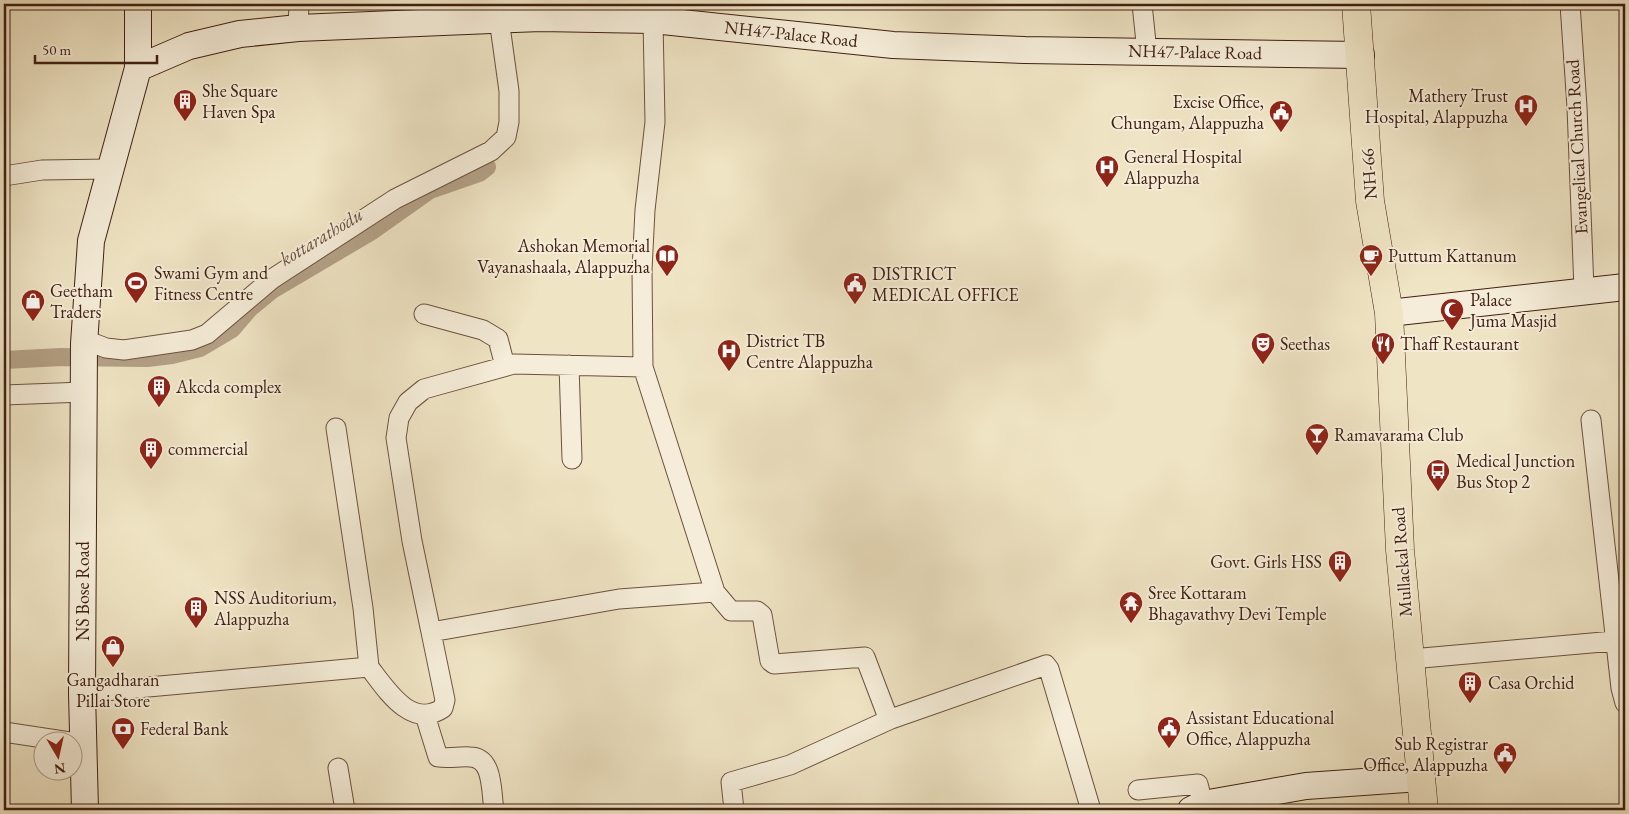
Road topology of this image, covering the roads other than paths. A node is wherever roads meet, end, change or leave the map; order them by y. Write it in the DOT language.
graph roads {
  1 [pos="138,4"];
  2 [pos="1142,4"];
  3 [pos="1356,4"];
  4 [pos="1570,4"];
  5 [pos="299,16"];
  6 [pos="499,19"];
  7 [pos="653,20"];
  8 [pos="1147,52"];
  9 [pos="1361,55"];
  10 [pos="138,68"];
  11 [pos="110,169"];
  12 [pos="4,176"];
  13 [pos="1625,287"];
  14 [pos="1584,290"];
  15 [pos="1389,313"];
  16 [pos="424,314"];
  17 [pos="84,342"];
  18 [pos="569,365"];
  19 [pos="505,366"];
  20 [pos="643,367"];
  21 [pos="84,382"];
  22 [pos="4,395"];
  23 [pos="1591,420"];
  24 [pos="336,428"];
  25 [pos="572,459"];
  26 [pos="715,592"];
  27 [pos="431,632"];
  28 [pos="1621,641"];
  29 [pos="1410,659"];
  30 [pos="369,666"];
  31 [pos="82,693"];
  32 [pos="1625,703"];
  33 [pos="425,715"];
  34 [pos="891,718"];
  35 [pos="4,732"];
  36 [pos="76,732"];
  37 [pos="32,736"];
  38 [pos="338,768"];
  39 [pos="1420,778"];
  40 [pos="81,782"];
  41 [pos="1138,790"];
  42 [pos="1197,807"];
  43 [pos="85,810"];
  44 [pos="345,810"];
  45 [pos="494,810"];
  46 [pos="734,810"];
  47 [pos="1091,810"];
  48 [pos="1424,810"];
  1 -- 10 [label="main road, NS Bose Road"];
  2 -- 8 [label="street"];
  3 -- 9 [label="main road, NH-66"];
  4 -- 14 [label="street, Evangelical Church Road"];
  5 -- 6 [label="main road, NH47-Palace Road"];
  5 -- 10 [label="main road, NH47-Palace Road"];
  6 -- 7 [label="main road, NH47-Palace Road"];
  6 -- 17 [label="street"];
  7 -- 8 [label="main road, NH47-Palace Road"];
  7 -- 20 [label="street"];
  8 -- 9 [label="main road, NH47-Palace Road"];
  9 -- 15 [label="main road, NH-66"];
  10 -- 11 [label="main road, NS Bose Road"];
  11 -- 12 [label="street"];
  11 -- 17 [label="main road, NS Bose Road"];
  13 -- 14 [label="main road"];
  14 -- 15 [label="main road"];
  15 -- 29 [label="main road, Mullackal Road"];
  16 -- 19 [label="street"];
  17 -- 21 [label="main road, NS Bose Road"];
  18 -- 19 [label="street"];
  18 -- 20 [label="street"];
  18 -- 25 [label="street"];
  19 -- 27 [label="street"];
  20 -- 26 [label="street"];
  21 -- 22 [label="street"];
  21 -- 31 [label="main road, NS Bose Road"];
  23 -- 28 [label="street"];
  24 -- 30 [label="street"];
  26 -- 27 [label="street"];
  26 -- 34 [label="street"];
  27 -- 33 [label="street"];
  28 -- 29 [label="street"];
  28 -- 32 [label="street"];
  29 -- 39 [label="main road, Mullackal Road"];
  30 -- 31 [label="street"];
  30 -- 33 [label="street"];
  31 -- 36 [label="main road, NS Bose Road"];
  33 -- 45 [label="street"];
  34 -- 46 [label="street"];
  34 -- 47 [label="street"];
  35 -- 37 [label="street"];
  38 -- 44 [label="street"];
  39 -- 42 [label="main road"];
  39 -- 48 [label="main road, Mullackal Road"];
  40 -- 43 [label="main road, NS Bose Road"];
  41 -- 42 [label="street"];
}
